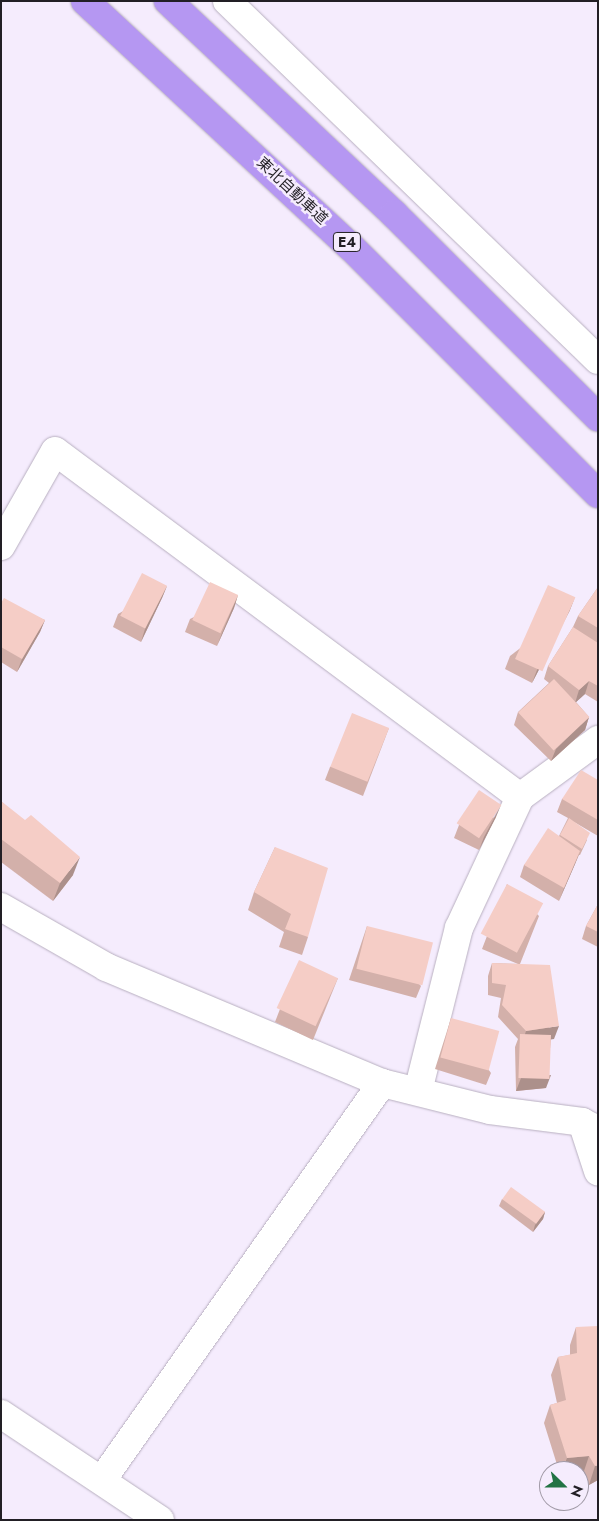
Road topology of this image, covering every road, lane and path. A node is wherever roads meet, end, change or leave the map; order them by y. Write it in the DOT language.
graph roads {
  1 [pos="85,1"];
  2 [pos="168,1"];
  3 [pos="230,2"];
  4 [pos="598,360"];
  5 [pos="598,417"];
  6 [pos="598,494"];
  7 [pos="1,546"];
  8 [pos="598,740"];
  9 [pos="520,797"];
  10 [pos="1,908"];
  11 [pos="382,1083"];
  12 [pos="418,1091"];
  13 [pos="590,1126"];
  14 [pos="598,1171"];
  15 [pos="1,1414"];
  16 [pos="102,1480"];
  17 [pos="160,1520"];
  1 -- 6 [label="highway, 東北自動車道 / E4"];
  2 -- 5 [label="highway"];
  3 -- 4 [label="street"];
  7 -- 9 [label="street"];
  8 -- 9 [label="street"];
  9 -- 12 [label="street"];
  10 -- 11 [label="street"];
  11 -- 12 [label="street"];
  11 -- 16 [label="street"];
  12 -- 13 [label="street"];
  13 -- 14 [label="street"];
  15 -- 16 [label="street"];
  16 -- 17 [label="street"];
}
